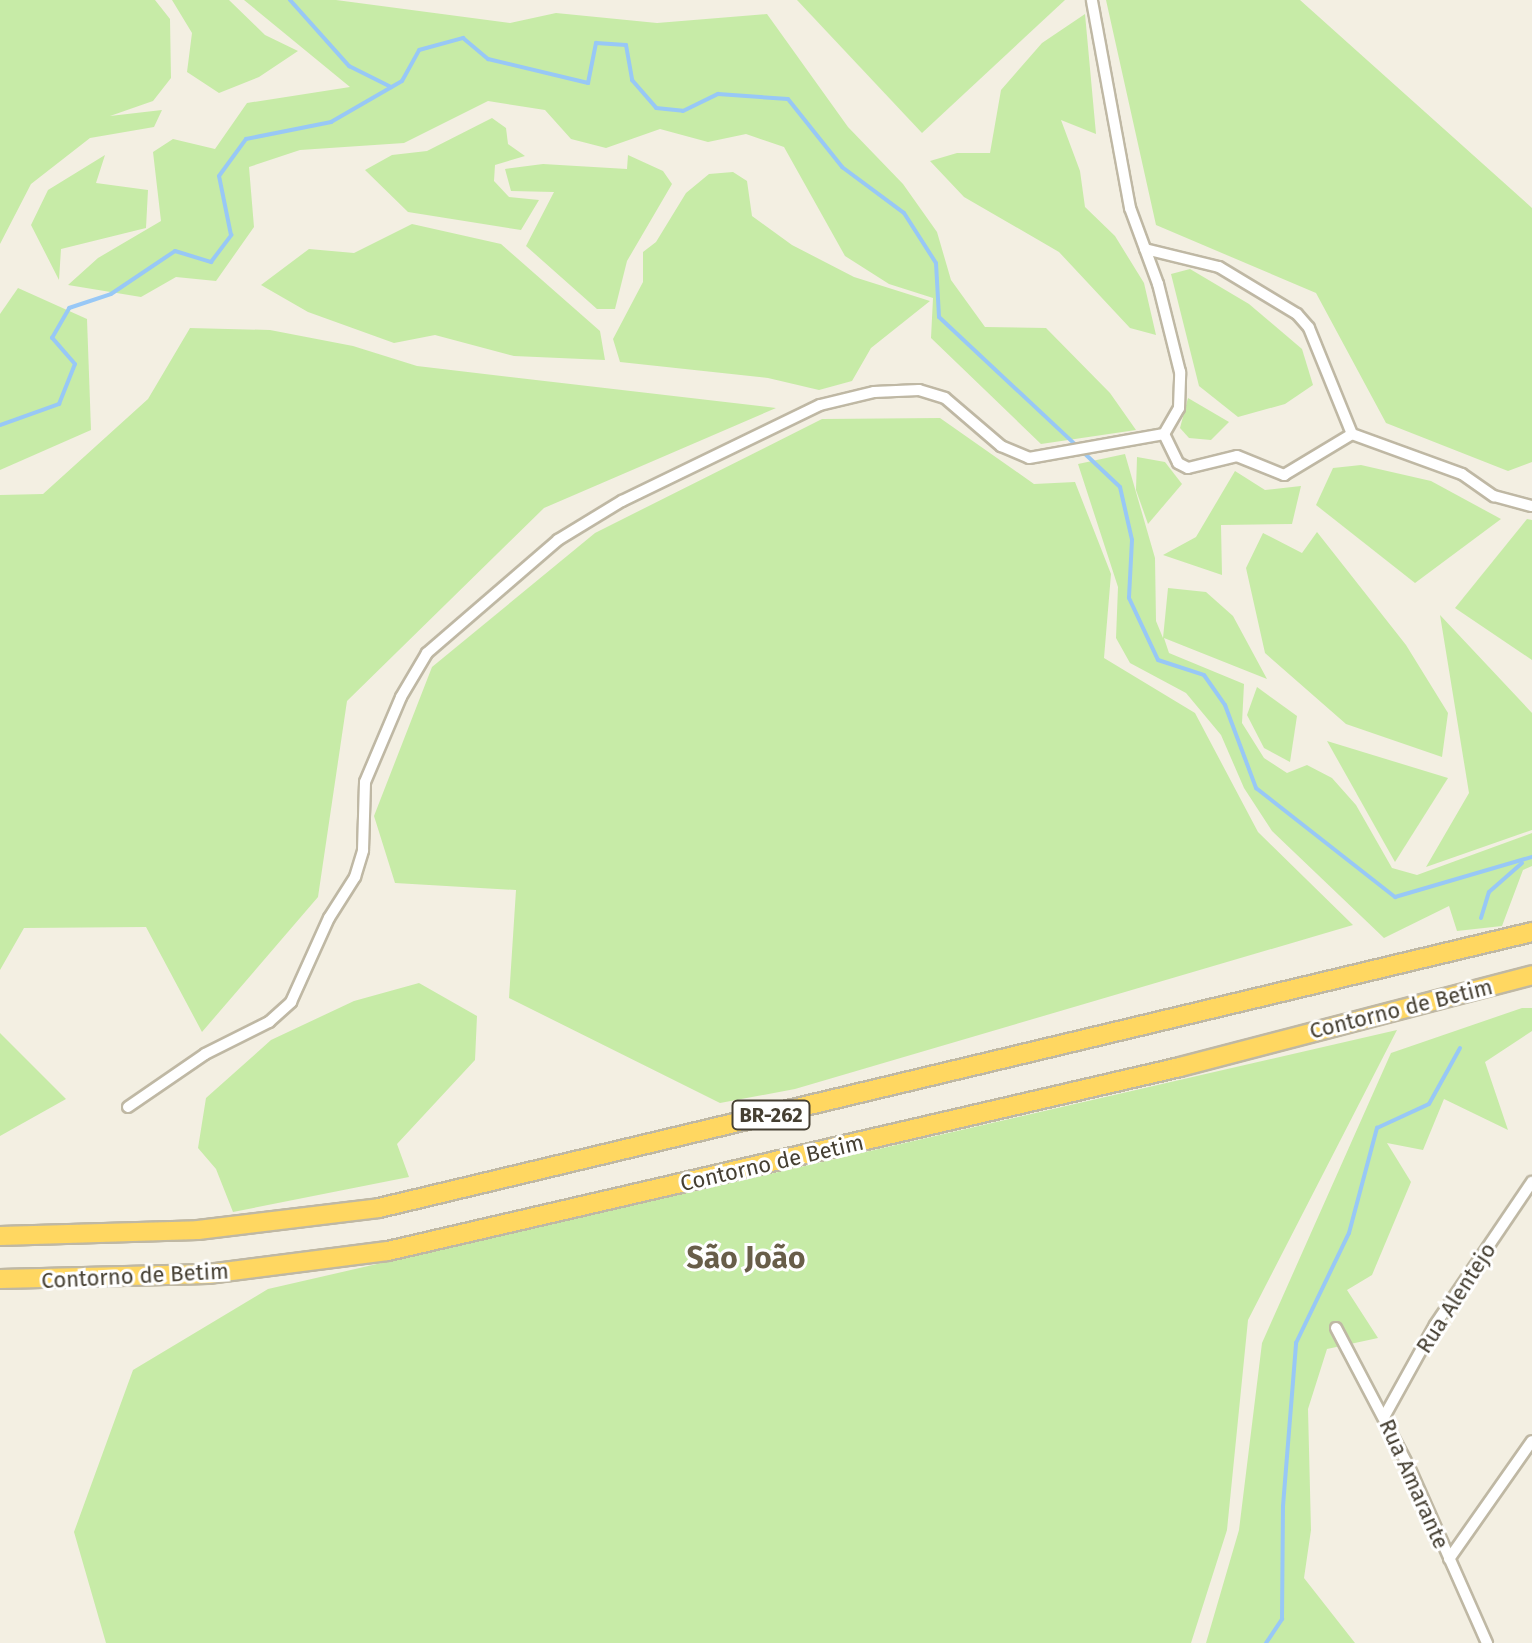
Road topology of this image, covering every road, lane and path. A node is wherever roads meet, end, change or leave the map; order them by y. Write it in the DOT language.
graph roads {
  1 [pos="1092,0"];
  2 [pos="1145,249"];
  3 [pos="1164,434"];
  4 [pos="1352,434"];
  5 [pos="1532,506"];
  6 [pos="1532,932"];
  7 [pos="1532,975"];
  8 [pos="128,1107"];
  9 [pos="1532,1182"];
  10 [pos="0,1236"];
  11 [pos="0,1279"];
  12 [pos="1336,1328"];
  13 [pos="1384,1417"];
  14 [pos="1532,1441"];
  15 [pos="1449,1559"];
  16 [pos="1487,1643"];
  1 -- 2 [label="street"];
  2 -- 3 [label="street"];
  2 -- 4 [label="street"];
  3 -- 4 [label="street"];
  3 -- 8 [label="street"];
  4 -- 5 [label="street"];
  6 -- 10 [label="highway, Contorno de Betim / BR-262"];
  7 -- 11 [label="highway, Contorno de Betim / BR-262"];
  9 -- 13 [label="street, Rua Alentejo"];
  12 -- 13 [label="street, Rua Amarante"];
  13 -- 15 [label="street, Rua Amarante"];
  14 -- 15 [label="street"];
  15 -- 16 [label="street, Rua Amarante"];
}
